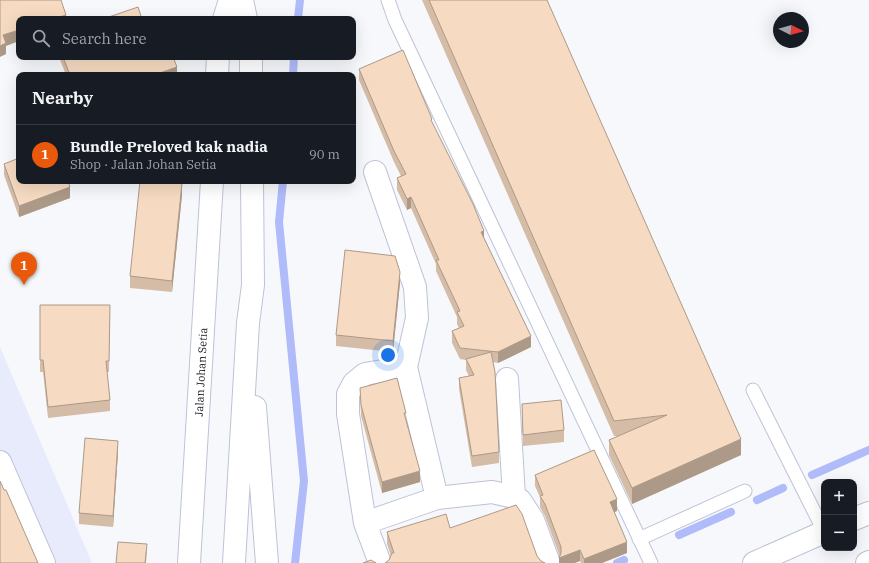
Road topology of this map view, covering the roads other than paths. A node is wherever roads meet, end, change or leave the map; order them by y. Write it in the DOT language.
graph roads {
  1 [pos="230,0"];
  2 [pos="242,0"];
  3 [pos="388,0"];
  4 [pos="225,16"];
  5 [pos="245,16"];
  6 [pos="218,60"];
  7 [pos="251,60"];
  8 [pos="217,72"];
  9 [pos="251,72"];
  10 [pos="375,172"];
  11 [pos="212,184"];
  12 [pos="252,184"];
  13 [pos="248,322"];
  14 [pos="406,367"];
  15 [pos="507,379"];
  16 [pos="753,390"];
  17 [pos="0,462"];
  18 [pos="745,491"];
  19 [pos="514,497"];
  20 [pos="436,498"];
  21 [pos="869,513"];
  22 [pos="857,518"];
  23 [pos="366,523"];
  24 [pos="821,526"];
  25 [pos="821,533"];
  26 [pos="639,539"];
  27 [pos="44,563"];
  28 [pos="189,563"];
  29 [pos="234,563"];
  30 [pos="266,563"];
  31 [pos="380,563"];
  32 [pos="549,563"];
  33 [pos="651,563"];
  34 [pos="754,563"];
  1 -- 4 [label="main road"];
  2 -- 5 [label="main road"];
  3 -- 26 [label="lane"];
  6 -- 8 [label="main road"];
  7 -- 9 [label="main road"];
  10 -- 14 [label="main road"];
  11 -- 28 [label="main road, Jalan Johan Setia"];
  12 -- 13 [label="main road"];
  13 -- 29 [label="main road"];
  13 -- 30 [label="main road"];
  14 -- 20 [label="main road"];
  14 -- 23 [label="main road"];
  15 -- 19 [label="main road"];
  16 -- 24 [label="lane"];
  17 -- 27 [label="main road"];
  18 -- 26 [label="lane"];
  19 -- 20 [label="main road"];
  19 -- 32 [label="main road"];
  20 -- 23 [label="main road"];
  21 -- 22 [label="main road"];
  23 -- 31 [label="main road"];
  25 -- 34 [label="main road"];
  26 -- 33 [label="lane"];
}
